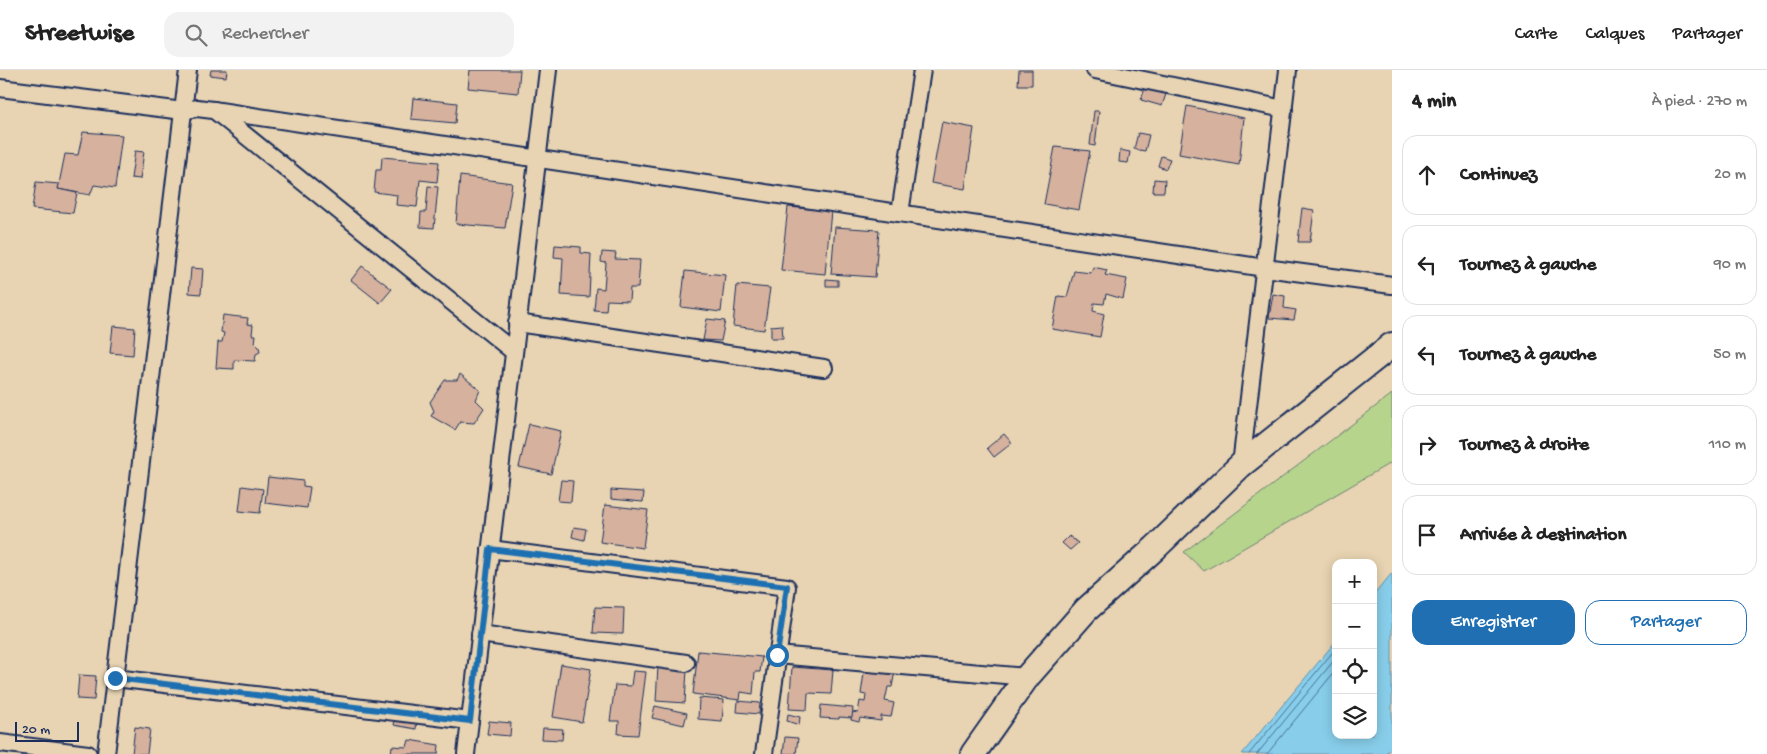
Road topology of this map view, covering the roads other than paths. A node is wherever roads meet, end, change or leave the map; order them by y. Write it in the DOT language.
graph roads {
  1 [pos="188,70"];
  2 [pos="548,70"];
  3 [pos="922,70"];
  4 [pos="1095,70"];
  5 [pos="1288,70"];
  6 [pos="0,88"];
  7 [pos="1284,109"];
  8 [pos="213,110"];
  9 [pos="183,111"];
  10 [pos="537,159"];
  11 [pos="900,213"];
  12 [pos="1265,268"];
  13 [pos="1392,285"];
  14 [pos="518,323"];
  15 [pos="1392,345"];
  16 [pos="514,352"];
  17 [pos="824,368"];
  18 [pos="1241,466"];
  19 [pos="490,549"];
  20 [pos="480,634"];
  21 [pos="777,655"];
  22 [pos="686,663"];
  23 [pos="1027,677"];
  24 [pos="115,678"];
  25 [pos="470,721"];
  26 [pos="0,743"];
  27 [pos="88,754"];
  28 [pos="106,754"];
  29 [pos="466,754"];
  30 [pos="764,754"];
  31 [pos="973,754"];
  1 -- 9 [label="street"];
  2 -- 10 [label="street"];
  3 -- 11 [label="street"];
  4 -- 7 [label="street"];
  5 -- 7 [label="street"];
  6 -- 9 [label="street"];
  7 -- 12 [label="street"];
  8 -- 9 [label="street"];
  8 -- 10 [label="street"];
  8 -- 16 [label="street"];
  9 -- 24 [label="street"];
  10 -- 11 [label="street"];
  10 -- 14 [label="street"];
  11 -- 12 [label="street"];
  12 -- 13 [label="street"];
  12 -- 18 [label="street"];
  14 -- 16 [label="street"];
  14 -- 17 [label="street"];
  15 -- 18 [label="main road"];
  16 -- 19 [label="street"];
  18 -- 23 [label="main road"];
  19 -- 20 [label="street"];
  19 -- 21 [label="street"];
  20 -- 22 [label="street"];
  20 -- 25 [label="street"];
  21 -- 23 [label="street"];
  21 -- 30 [label="street"];
  23 -- 31 [label="main road"];
  24 -- 25 [label="street"];
  24 -- 28 [label="street"];
  25 -- 29 [label="street"];
  26 -- 27 [label="street"];
}
